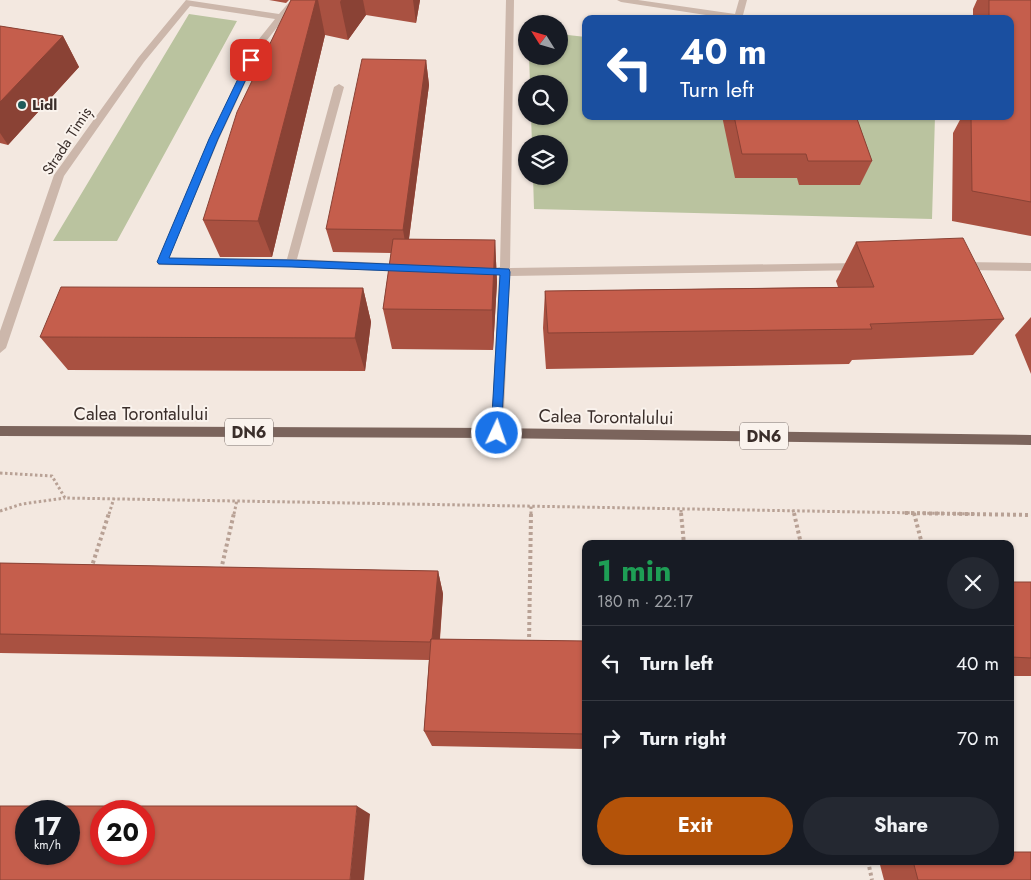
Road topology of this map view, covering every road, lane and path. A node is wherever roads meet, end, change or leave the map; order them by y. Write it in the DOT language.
graph roads {
  1 [pos="295,0"];
  2 [pos="510,0"];
  3 [pos="621,0"];
  4 [pos="743,0"];
  5 [pos="189,1"];
  6 [pos="724,15"];
  7 [pos="739,15"];
  8 [pos="280,17"];
  9 [pos="340,87"];
  10 [pos="292,263"];
  11 [pos="874,266"];
  12 [pos="954,266"];
  13 [pos="1031,267"];
  14 [pos="418,268"];
  15 [pos="486,271"];
  16 [pos="505,272"];
  17 [pos="0,348"];
  18 [pos="0,431"];
  19 [pos="497,433"];
  20 [pos="1031,440"];
  21 [pos="0,473"];
  22 [pos="65,498"];
  23 [pos="114,498"];
  24 [pos="237,500"];
  25 [pos="531,506"];
  26 [pos="681,509"];
  27 [pos="793,510"];
  28 [pos="0,511"];
  29 [pos="914,513"];
  30 [pos="1031,515"];
  31 [pos="684,540"];
  32 [pos="799,540"];
  33 [pos="921,540"];
  34 [pos="90,571"];
  35 [pos="220,572"];
  36 [pos="529,653"];
  37 [pos="869,865"];
  38 [pos="872,880"];
  1 -- 8 [label="street"];
  2 -- 16 [label="street"];
  3 -- 6 [label="street"];
  4 -- 7 [label="street"];
  5 -- 8 [label="street"];
  5 -- 17 [label="street, Strada Timiș"];
  8 -- 10 [label="street"];
  9 -- 10 [label="street"];
  10 -- 14 [label="street"];
  11 -- 16 [label="street"];
  12 -- 13 [label="street"];
  15 -- 16 [label="street"];
  16 -- 19 [label="street"];
  18 -- 19 [label="main road, Calea Torontalului / DN6"];
  19 -- 20 [label="main road, Calea Torontalului / DN6"];
  21 -- 22 [label="path"];
  22 -- 23 [label="path"];
  22 -- 28 [label="path"];
  23 -- 24 [label="path"];
  23 -- 34 [label="path"];
  24 -- 25 [label="path"];
  24 -- 35 [label="path"];
  25 -- 26 [label="path"];
  25 -- 36 [label="path"];
  26 -- 27 [label="path"];
  26 -- 31 [label="path"];
  27 -- 29 [label="path"];
  27 -- 32 [label="path"];
  29 -- 30 [label="path"];
  29 -- 33 [label="path"];
  37 -- 38 [label="path"];
}
